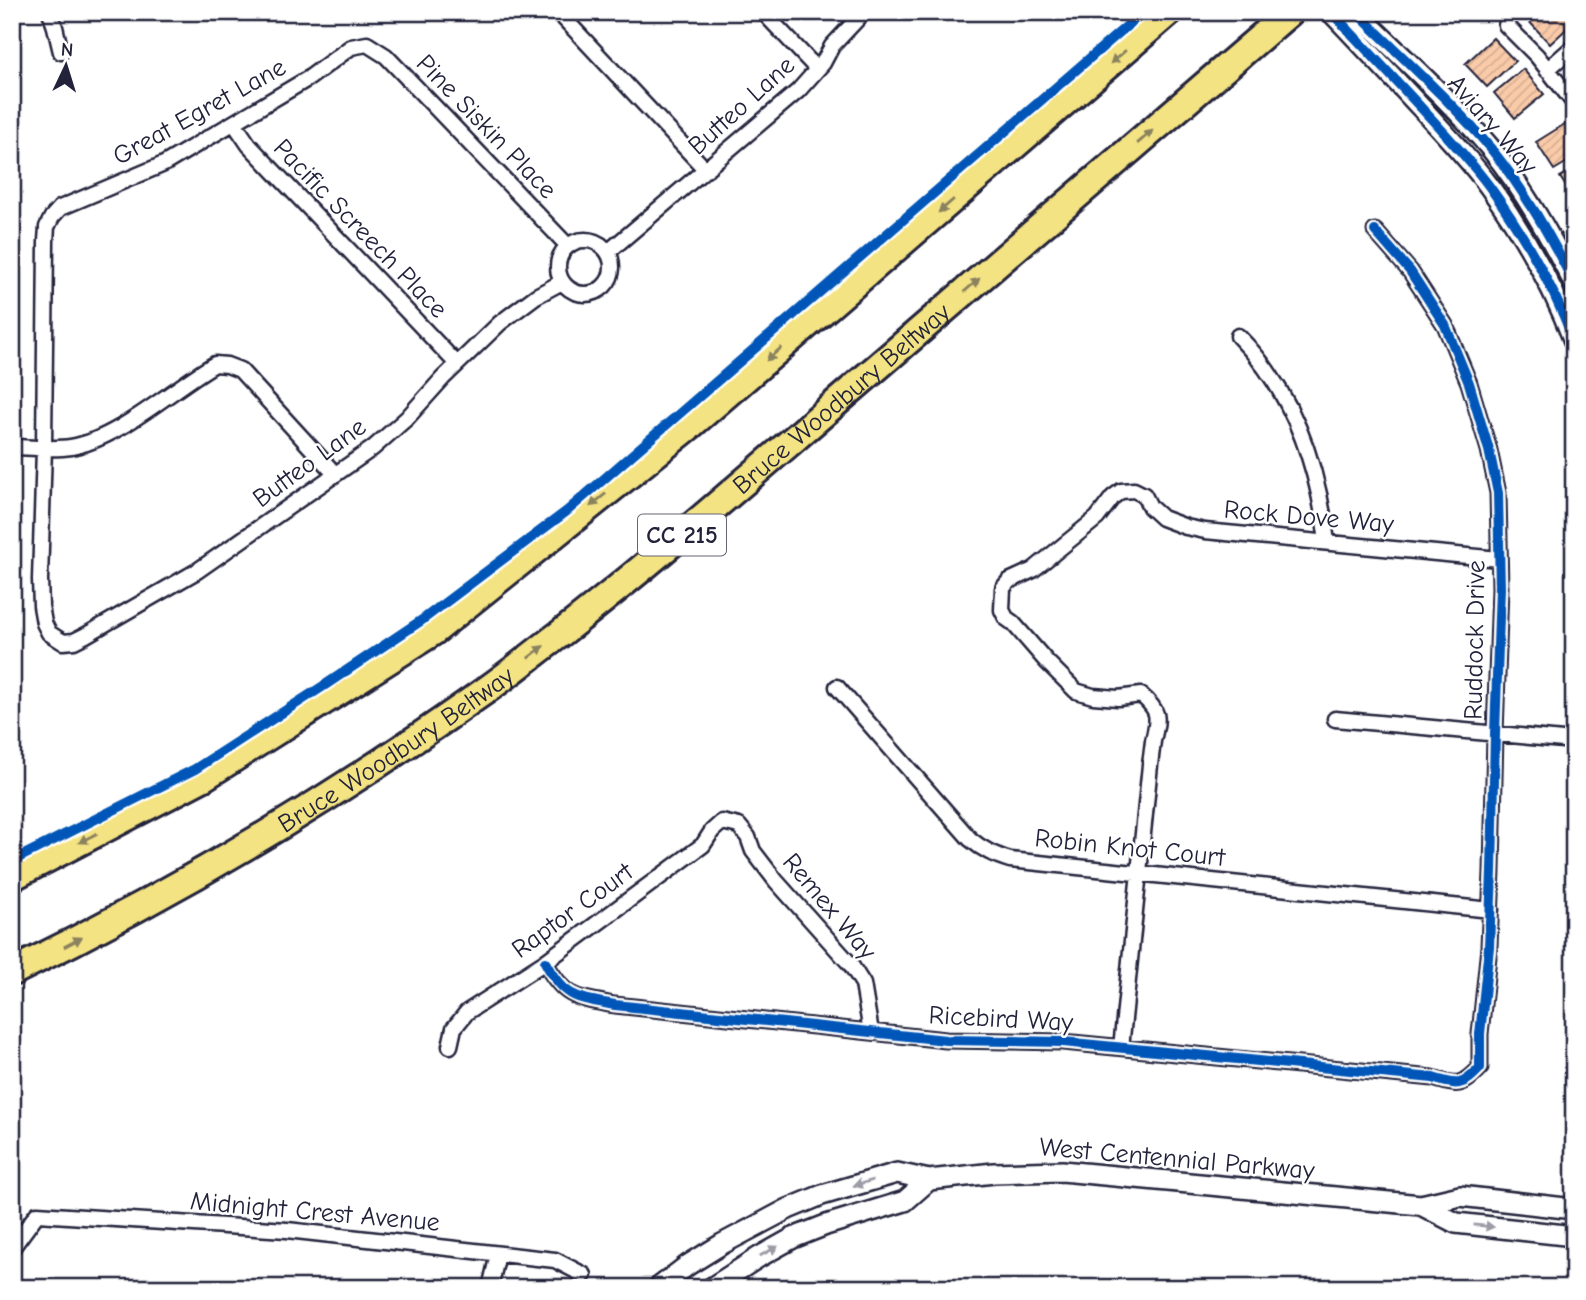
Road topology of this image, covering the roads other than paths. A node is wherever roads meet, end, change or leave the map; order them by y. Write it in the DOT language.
graph roads {
  1 [pos="50,12"];
  2 [pos="558,12"];
  3 [pos="763,12"];
  4 [pos="864,12"];
  5 [pos="1170,12"];
  6 [pos="1290,12"];
  7 [pos="1343,16"];
  8 [pos="1506,25"];
  9 [pos="367,44"];
  10 [pos="1574,46"];
  11 [pos="61,52"];
  12 [pos="817,69"];
  13 [pos="1547,70"];
  14 [pos="1574,103"];
  15 [pos="234,123"];
  16 [pos="706,170"];
  17 [pos="1375,231"];
  18 [pos="568,246"];
  19 [pos="608,252"];
  20 [pos="562,282"];
  21 [pos="1574,282"];
  22 [pos="1238,336"];
  23 [pos="1574,341"];
  24 [pos="457,364"];
  25 [pos="12,447"];
  26 [pos="44,448"];
  27 [pos="335,474"];
  28 [pos="1327,542"];
  29 [pos="1499,559"];
  30 [pos="838,687"];
  31 [pos="1335,719"];
  32 [pos="1495,734"];
  33 [pos="1574,741"];
  34 [pos="730,824"];
  35 [pos="1140,873"];
  36 [pos="12,877"];
  37 [pos="1491,909"];
  38 [pos="545,962"];
  39 [pos="12,972"];
  40 [pos="871,1032"];
  41 [pos="450,1046"];
  42 [pos="1122,1048"];
  43 [pos="1471,1077"];
  44 [pos="929,1180"];
  45 [pos="1420,1205"];
  46 [pos="1574,1209"];
  47 [pos="1574,1236"];
  48 [pos="12,1248"];
  49 [pos="498,1254"];
  50 [pos="584,1275"];
  51 [pos="490,1288"];
  52 [pos="659,1288"];
  53 [pos="711,1288"];
  1 -- 11 [label="street"];
  2 -- 16 [label="street"];
  3 -- 12 [label="street"];
  4 -- 12 [label="street, Butteo Lane"];
  5 -- 36 [label="highway, CC 215, one-way"];
  39 -- 6 [label="highway, Bruce Woodbury Beltway / CC 215, one-way"];
  7 -- 21 [label="main road, Aviary Way"];
  7 -- 23 [label="main road, Aviary Way"];
  8 -- 13 [label="street"];
  9 -- 15 [label="street, Great Egret Lane"];
  9 -- 18 [label="street, Pine Siskin Place"];
  10 -- 13 [label="street"];
  12 -- 16 [label="street, Butteo Lane"];
  13 -- 14 [label="street"];
  15 -- 24 [label="street, Pacific Screech Place"];
  15 -- 26 [label="street, Great Egret Lane"];
  16 -- 19 [label="street, Butteo Lane"];
  17 -- 29 [label="street, Ruddock Drive"];
  18 -- 19 [label="street"];
  18 -- 20 [label="street"];
  19 -- 20 [label="street"];
  20 -- 24 [label="street, Butteo Lane"];
  22 -- 28 [label="street"];
  24 -- 27 [label="street, Butteo Lane"];
  25 -- 26 [label="street"];
  26 -- 27 [label="street"];
  26 -- 27 [label="street, Butteo Lane"];
  28 -- 29 [label="street, Rock Dove Way"];
  28 -- 35 [label="street, Rock Dove Way"];
  29 -- 32 [label="street, Ruddock Drive"];
  30 -- 35 [label="street, Robin Knot Court"];
  31 -- 32 [label="street"];
  32 -- 33 [label="street"];
  32 -- 37 [label="street, Ruddock Drive"];
  34 -- 38 [label="street, Raptor Court"];
  34 -- 40 [label="street, Remex Way"];
  35 -- 37 [label="street, Robin Knot Court"];
  35 -- 42 [label="street"];
  37 -- 43 [label="street, Ruddock Drive"];
  38 -- 40 [label="street, Ricebird Way"];
  38 -- 41 [label="street, Raptor Court"];
  40 -- 42 [label="street, Ricebird Way"];
  42 -- 43 [label="street, Ricebird Way"];
  44 -- 45 [label="main road, West Centennial Parkway"];
  44 -- 52 [label="main road, West Centennial Parkway, one-way"];
  53 -- 44 [label="main road, one-way"];
  45 -- 46 [label="main road, West Centennial Parkway"];
  45 -- 47 [label="main road, West Centennial Parkway, one-way"];
  48 -- 49 [label="street, Midnight Crest Avenue"];
  49 -- 50 [label="street, Midnight Crest Avenue"];
  49 -- 51 [label="street"];
}
